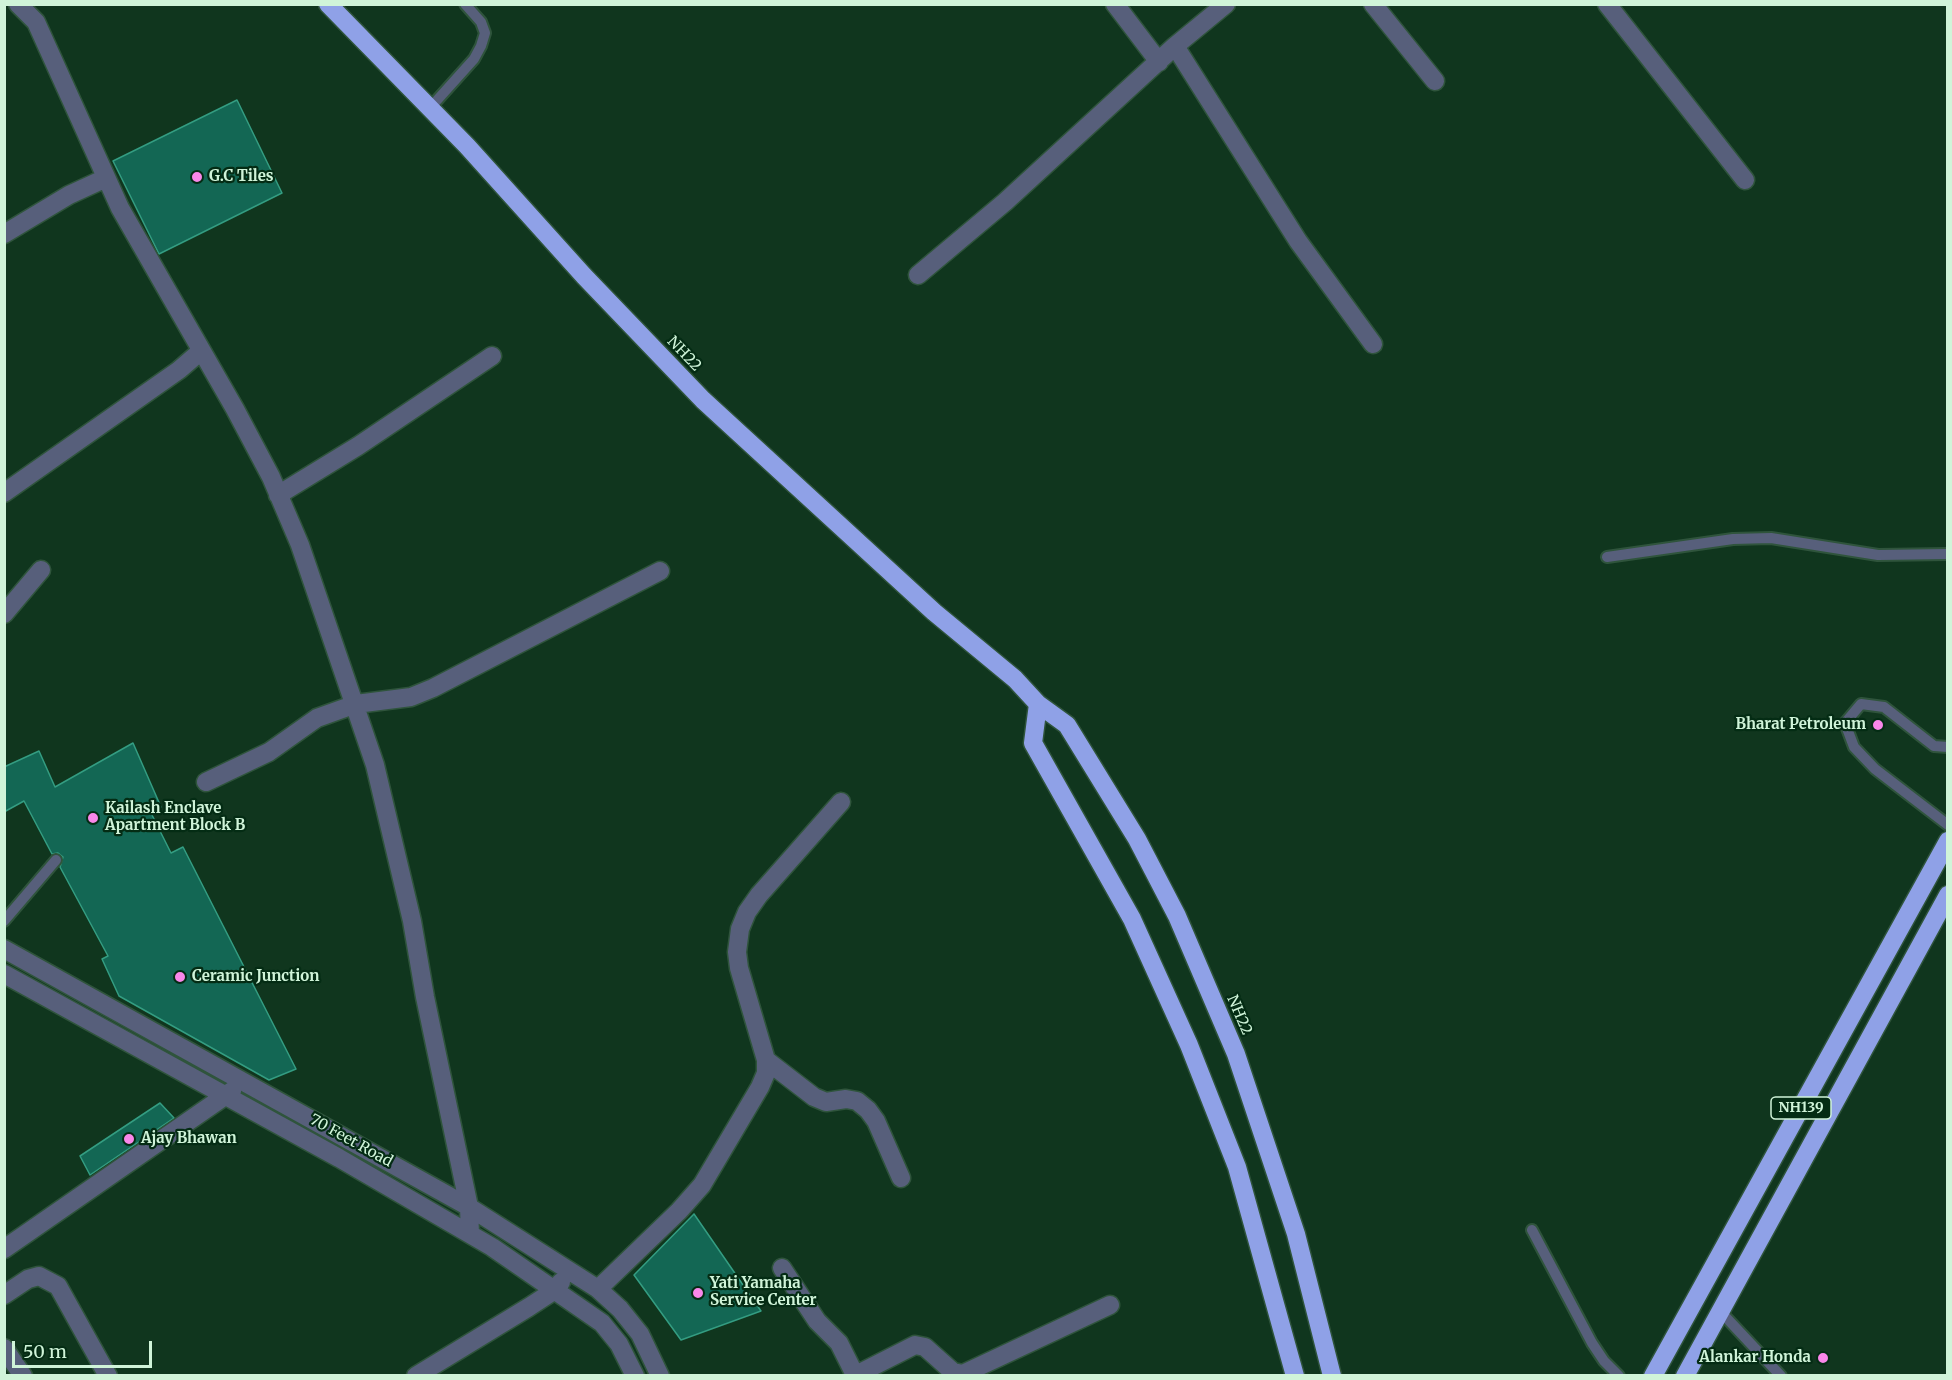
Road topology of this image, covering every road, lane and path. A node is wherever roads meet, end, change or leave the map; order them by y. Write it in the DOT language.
graph roads {
  1 [pos="18,4"];
  2 [pos="328,4"];
  3 [pos="465,4"];
  4 [pos="1115,4"];
  5 [pos="1226,4"];
  6 [pos="1373,4"];
  7 [pos="1607,4"];
  8 [pos="1175,46"];
  9 [pos="1159,62"];
  10 [pos="1435,81"];
  11 [pos="430,108"];
  12 [pos="106,178"];
  13 [pos="1745,180"];
  14 [pos="4,234"];
  15 [pos="918,275"];
  16 [pos="1373,344"];
  17 [pos="201,351"];
  18 [pos="492,356"];
  19 [pos="4,493"];
  20 [pos="278,495"];
  21 [pos="1947,554"];
  22 [pos="1607,557"];
  23 [pos="41,570"];
  24 [pos="660,571"];
  25 [pos="4,614"];
  26 [pos="356,704"];
  27 [pos="1038,704"];
  28 [pos="1947,747"];
  29 [pos="206,782"];
  30 [pos="841,802"];
  31 [pos="1947,825"];
  32 [pos="1947,841"];
  33 [pos="56,860"];
  34 [pos="1947,895"];
  35 [pos="4,921"];
  36 [pos="4,949"];
  37 [pos="4,974"];
  38 [pos="766,1059"];
  39 [pos="244,1082"];
  40 [pos="225,1096"];
  41 [pos="901,1178"];
  42 [pos="469,1207"];
  43 [pos="1532,1230"];
  44 [pos="32,1231"];
  45 [pos="4,1232"];
  46 [pos="470,1234"];
  47 [pos="4,1249"];
  48 [pos="782,1268"];
  49 [pos="569,1271"];
  50 [pos="598,1289"];
  51 [pos="555,1290"];
  52 [pos="4,1295"];
  53 [pos="1110,1305"];
  54 [pos="1720,1311"];
  55 [pos="4,1348"];
  56 [pos="855,1375"];
  57 [pos="23,1376"];
  58 [pos="108,1376"];
  59 [pos="416,1376"];
  60 [pos="635,1376"];
  61 [pos="660,1376"];
  62 [pos="1295,1376"];
  63 [pos="1332,1376"];
  64 [pos="1619,1376"];
  65 [pos="1653,1376"];
  66 [pos="1685,1376"];
  67 [pos="1781,1376"];
  1 -- 12 [label="street"];
  2 -- 11 [label="highway, NH22"];
  3 -- 11 [label="lane"];
  4 -- 9 [label="street"];
  5 -- 8 [label="street"];
  6 -- 10 [label="street"];
  7 -- 13 [label="street"];
  8 -- 9 [label="street"];
  8 -- 16 [label="street"];
  9 -- 15 [label="street"];
  11 -- 27 [label="highway, NH22"];
  12 -- 14 [label="street"];
  12 -- 17 [label="street"];
  17 -- 19 [label="street"];
  17 -- 20 [label="street"];
  18 -- 20 [label="street"];
  20 -- 26 [label="street"];
  21 -- 22 [label="lane"];
  23 -- 25 [label="street"];
  24 -- 26 [label="street"];
  26 -- 29 [label="street"];
  26 -- 42 [label="street"];
  27 -- 62 [label="highway"];
  27 -- 63 [label="highway, NH22"];
  28 -- 31 [label="lane"];
  30 -- 38 [label="street"];
  32 -- 65 [label="highway, NH139"];
  33 -- 35 [label="lane"];
  34 -- 54 [label="highway, NH139"];
  36 -- 39 [label="street, 70 Feet Road"];
  37 -- 40 [label="street, 70 Feet Road"];
  38 -- 41 [label="street"];
  38 -- 50 [label="street"];
  39 -- 40 [label="street"];
  39 -- 42 [label="street, 70 Feet Road"];
  40 -- 44 [label="street"];
  40 -- 46 [label="street, 70 Feet Road"];
  42 -- 46 [label="street"];
  42 -- 49 [label="street, 70 Feet Road"];
  43 -- 64 [label="lane"];
  44 -- 45 [label="street"];
  44 -- 47 [label="street"];
  46 -- 51 [label="street, 70 Feet Road"];
  48 -- 56 [label="street"];
  49 -- 50 [label="street, 70 Feet Road"];
  49 -- 51 [label="street"];
  50 -- 61 [label="street, 70 Feet Road"];
  51 -- 59 [label="street"];
  51 -- 60 [label="street, 70 Feet Road"];
  52 -- 58 [label="street"];
  53 -- 56 [label="street"];
  54 -- 66 [label="highway, NH139"];
  54 -- 67 [label="lane"];
  55 -- 57 [label="street"];
}
